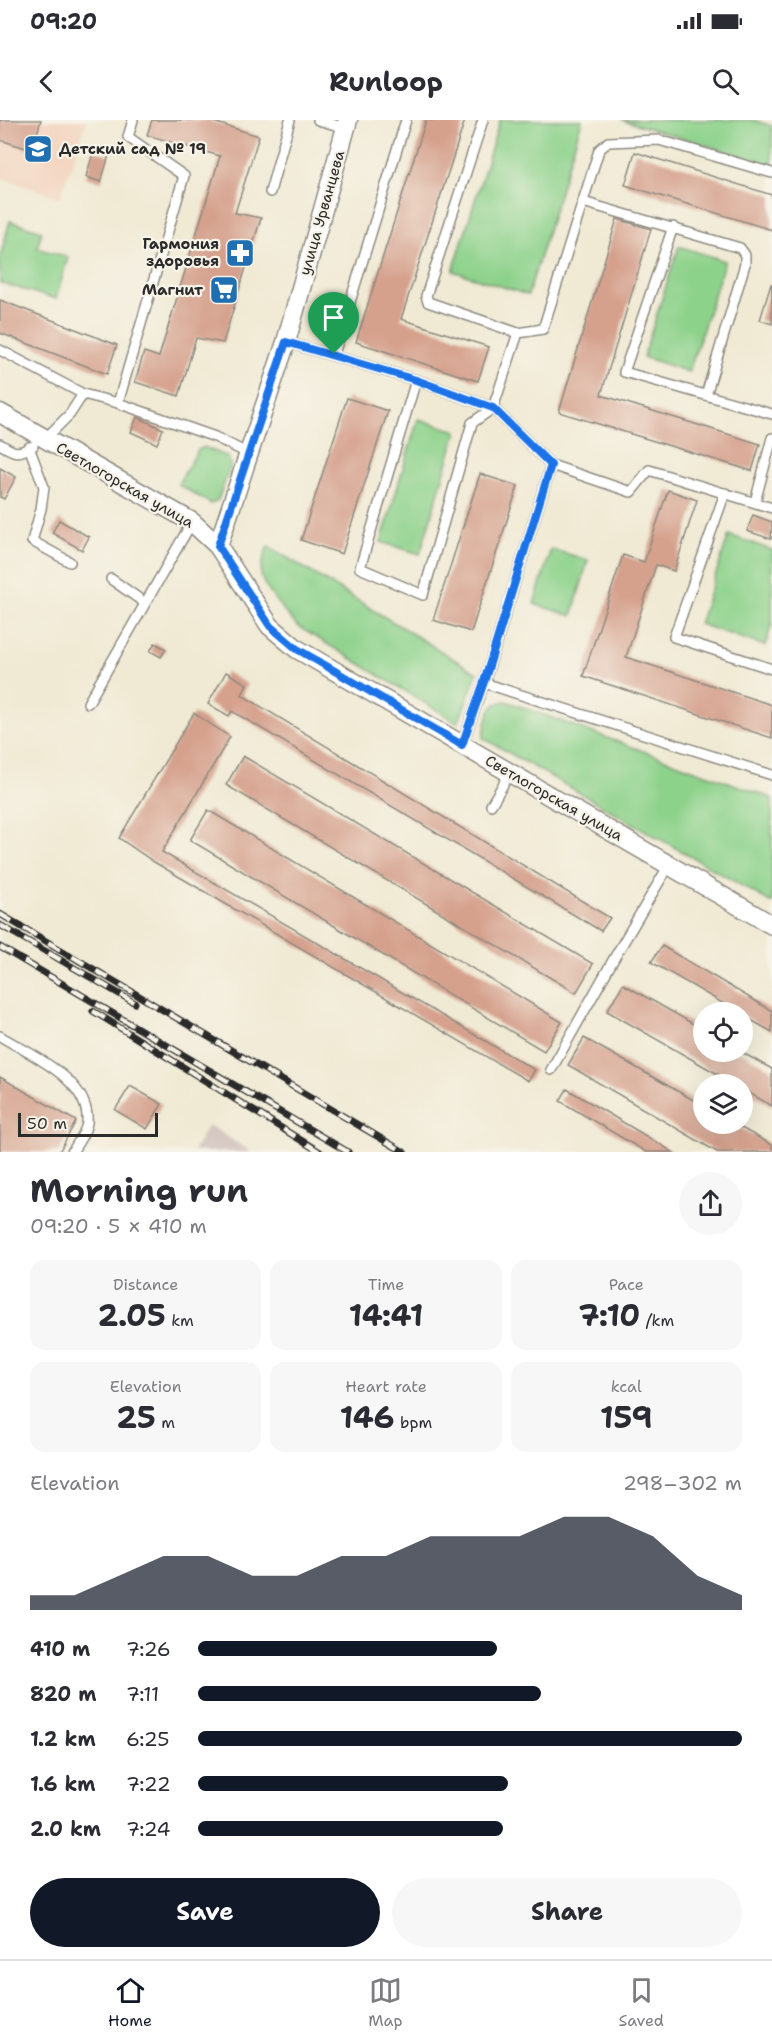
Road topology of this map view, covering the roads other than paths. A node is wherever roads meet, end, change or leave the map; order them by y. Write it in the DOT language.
graph roads {
  1 [pos="133,120"];
  2 [pos="290,120"];
  3 [pos="318,120"];
  4 [pos="406,120"];
  5 [pos="483,120"];
  6 [pos="347,124"];
  7 [pos="772,173"];
  8 [pos="270,192"];
  9 [pos="584,202"];
  10 [pos="673,227"];
  11 [pos="518,333"];
  12 [pos="286,342"];
  13 [pos="0,350"];
  14 [pos="334,354"];
  15 [pos="416,380"];
  16 [pos="83,394"];
  17 [pos="706,395"];
  18 [pos="118,404"];
  19 [pos="493,408"];
  20 [pos="0,413"];
  21 [pos="772,414"];
  22 [pos="772,438"];
  23 [pos="37,443"];
  24 [pos="0,444"];
  25 [pos="249,454"];
  26 [pos="551,465"];
  27 [pos="725,493"];
  28 [pos="755,502"];
  29 [pos="772,508"];
  30 [pos="192,522"];
  31 [pos="218,546"];
  32 [pos="70,562"];
  33 [pos="111,579"];
  34 [pos="144,603"];
  35 [pos="772,669"];
  36 [pos="484,682"];
  37 [pos="88,703"];
  38 [pos="462,745"];
  39 [pos="510,773"];
  40 [pos="772,775"];
  41 [pos="491,805"];
  42 [pos="669,865"];
  43 [pos="772,926"];
  44 [pos="0,1036"];
  45 [pos="551,1070"];
  46 [pos="72,1152"];
  1 -- 18 [label="lane"];
  2 -- 8 [label="lane"];
  3 -- 6 [label="lane"];
  4 -- 14 [label="lane"];
  5 -- 11 [label="lane"];
  6 -- 12 [label="street, улица Урванцева"];
  7 -- 9 [label="lane"];
  9 -- 10 [label="lane"];
  9 -- 11 [label="lane"];
  10 -- 17 [label="lane"];
  10 -- 17 [label="lane"];
  11 -- 19 [label="lane"];
  12 -- 14 [label="lane"];
  12 -- 25 [label="street, улица Урванцева"];
  13 -- 16 [label="lane"];
  14 -- 15 [label="lane"];
  15 -- 19 [label="lane"];
  15 -- 19 [label="lane"];
  16 -- 18 [label="lane"];
  16 -- 23 [label="lane"];
  17 -- 21 [label="lane"];
  18 -- 25 [label="lane"];
  19 -- 26 [label="lane"];
  20 -- 23 [label="street, Светлогорская улица"];
  22 -- 28 [label="lane"];
  23 -- 24 [label="lane"];
  23 -- 30 [label="street, Светлогорская улица"];
  23 -- 32 [label="lane"];
  25 -- 31 [label="street, улица Урванцева"];
  26 -- 27 [label="lane"];
  26 -- 36 [label="lane"];
  27 -- 28 [label="lane"];
  27 -- 35 [label="lane"];
  28 -- 29 [label="lane"];
  30 -- 31 [label="street, Светлогорская улица"];
  30 -- 34 [label="lane"];
  31 -- 38 [label="street, Светлогорская улица"];
  33 -- 34 [label="lane"];
  34 -- 37 [label="lane"];
  36 -- 38 [label="lane"];
  36 -- 40 [label="lane"];
  38 -- 39 [label="street, Светлогорская улица"];
  39 -- 41 [label="lane"];
  39 -- 42 [label="street, Светлогорская улица"];
  42 -- 43 [label="street, Светлогорская улица"];
  42 -- 45 [label="lane"];
  44 -- 46 [label="lane"];
}
